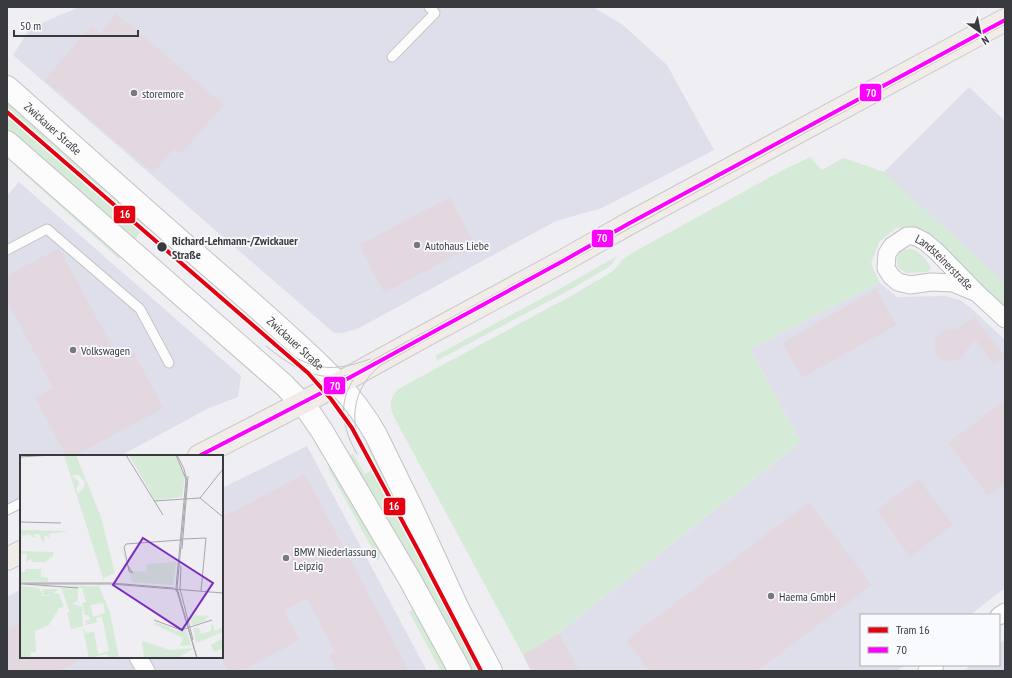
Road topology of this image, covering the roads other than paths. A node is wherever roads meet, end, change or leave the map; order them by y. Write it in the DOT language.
graph roads {
  1 [pos="429,7"];
  2 [pos="1005,20"];
  3 [pos="392,57"];
  4 [pos="7,87"];
  5 [pos="7,142"];
  6 [pos="7,250"];
  7 [pos="977,293"];
  8 [pos="1005,319"];
  9 [pos="169,363"];
  10 [pos="338,383"];
  11 [pos="302,403"];
  12 [pos="202,455"];
  13 [pos="20,504"];
  14 [pos="7,510"];
  15 [pos="20,552"];
  16 [pos="7,559"];
  17 [pos="139,658"];
  18 [pos="146,671"];
  19 [pos="460,671"];
  20 [pos="491,671"];
  1 -- 3 [label="lane"];
  2 -- 10 [label="main road"];
  4 -- 10 [label="main road, Zwickauer Straße"];
  5 -- 11 [label="main road"];
  6 -- 9 [label="lane"];
  7 -- 7 [label="street, Landsteinerstraße"];
  7 -- 8 [label="street, Landsteinerstraße"];
  10 -- 11 [label="main road"];
  10 -- 20 [label="main road, Zwickauer Straße"];
  11 -- 12 [label="main road"];
  11 -- 19 [label="main road"];
  13 -- 14 [label="lane"];
  15 -- 16 [label="main road"];
  17 -- 18 [label="street"];
}
